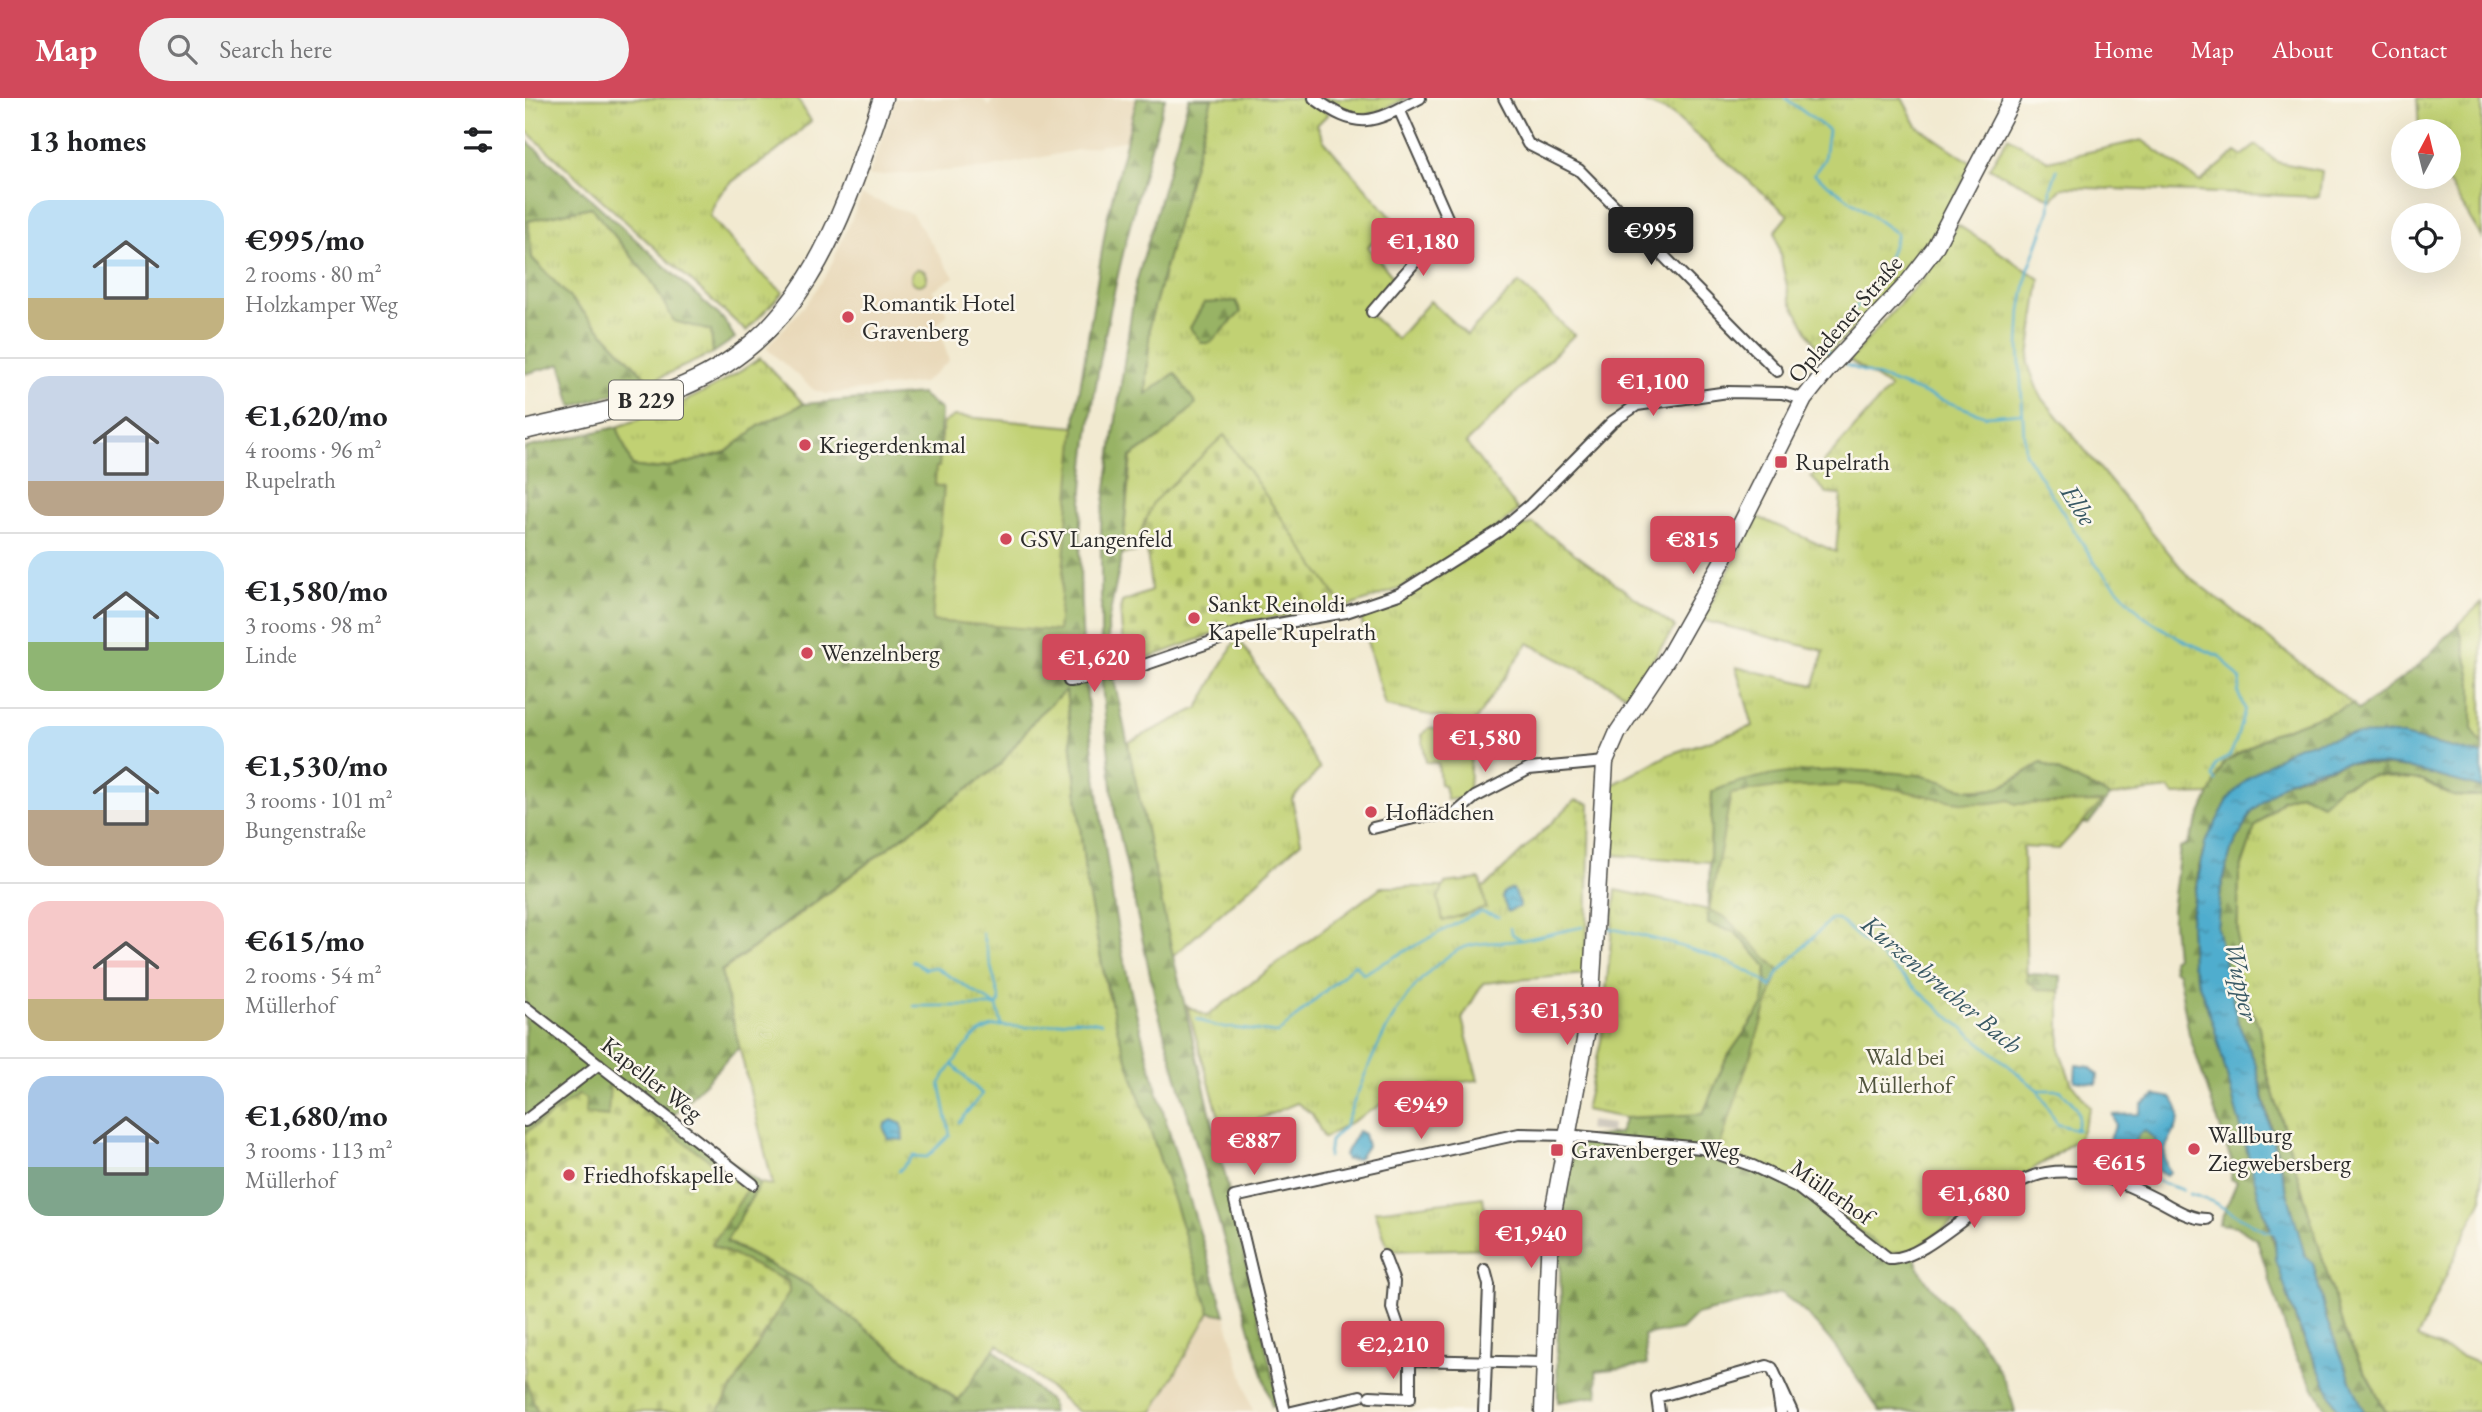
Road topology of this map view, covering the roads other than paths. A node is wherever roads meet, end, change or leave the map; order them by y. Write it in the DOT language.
graph roads {
  1 [pos="883,98"];
  2 [pos="1314,98"];
  3 [pos="1420,98"];
  4 [pos="1504,98"];
  5 [pos="2013,98"];
  6 [pos="1399,109"];
  7 [pos="1372,312"];
  8 [pos="1777,371"];
  9 [pos="1804,399"];
  10 [pos="525,430"];
  11 [pos="1069,681"];
  12 [pos="1605,762"];
  13 [pos="1373,828"];
  14 [pos="525,1007"];
  15 [pos="599,1064"];
  16 [pos="525,1121"];
  17 [pos="1566,1135"];
  18 [pos="753,1184"];
  19 [pos="2207,1219"];
  20 [pos="1384,1256"];
  21 [pos="1485,1270"];
  22 [pos="1410,1360"];
  23 [pos="1485,1362"];
  24 [pos="1544,1363"];
  25 [pos="1777,1377"];
  26 [pos="1285,1412"];
  27 [pos="1292,1412"];
  28 [pos="1484,1412"];
  29 [pos="1543,1412"];
  30 [pos="1659,1412"];
  31 [pos="1781,1412"];
  32 [pos="1792,1412"];
  1 -- 10 [label="main road, B 229"];
  2 -- 6 [label="street"];
  3 -- 6 [label="street"];
  4 -- 8 [label="street"];
  5 -- 9 [label="main road, Opladener Straße"];
  6 -- 7 [label="street"];
  9 -- 11 [label="street"];
  9 -- 12 [label="main road, Opladener Straße"];
  12 -- 13 [label="street"];
  12 -- 17 [label="main road, Opladener Straße"];
  14 -- 15 [label="street, Kapeller Weg"];
  15 -- 16 [label="street"];
  15 -- 18 [label="street, Kapeller Weg"];
  17 -- 19 [label="street, Müllerhof"];
  17 -- 24 [label="main road, Opladener Straße"];
  17 -- 26 [label="street"];
  20 -- 22 [label="street"];
  21 -- 23 [label="street"];
  22 -- 23 [label="street"];
  22 -- 27 [label="street"];
  23 -- 24 [label="street"];
  23 -- 28 [label="street"];
  24 -- 29 [label="main road, Opladener Straße"];
  25 -- 30 [label="street"];
  25 -- 31 [label="street"];
  25 -- 32 [label="street"];
}
